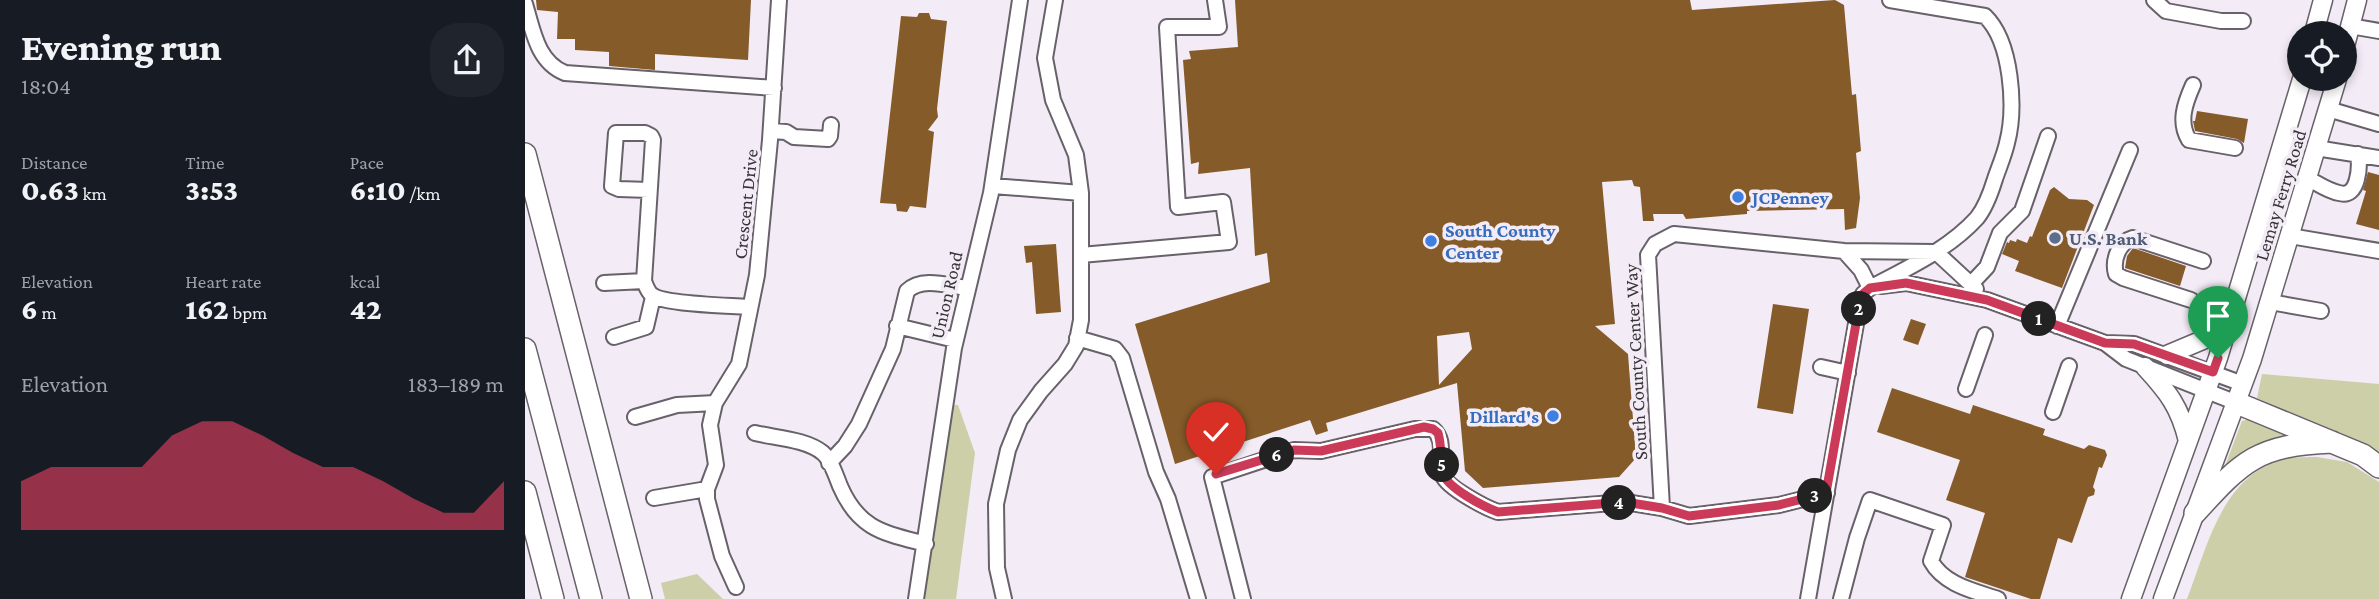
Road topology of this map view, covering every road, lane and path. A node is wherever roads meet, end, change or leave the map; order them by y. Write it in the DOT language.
graph roads {
  1 [pos="779,0"];
  2 [pos="1020,0"];
  3 [pos="1055,0"];
  4 [pos="1215,0"];
  5 [pos="1890,0"];
  6 [pos="2154,0"];
  7 [pos="2323,0"];
  8 [pos="2357,0"];
  9 [pos="525,4"];
  10 [pos="2243,21"];
  11 [pos="2317,21"];
  12 [pos="2351,21"];
  13 [pos="2357,27"];
  14 [pos="2379,31"];
  15 [pos="2193,85"];
  16 [pos="774,88"];
  17 [pos="2298,91"];
  18 [pos="2333,91"];
  19 [pos="2328,109"];
  20 [pos="2379,124"];
  21 [pos="831,125"];
  22 [pos="771,131"];
  23 [pos="2048,136"];
  24 [pos="2235,148"];
  25 [pos="2316,148"];
  26 [pos="2130,150"];
  27 [pos="525,154"];
  28 [pos="2358,154"];
  29 [pos="2379,158"];
  30 [pos="2307,178"];
  31 [pos="993,186"];
  32 [pos="649,190"];
  33 [pos="1081,193"];
  34 [pos="2290,236"];
  35 [pos="1844,251"];
  36 [pos="2379,251"];
  37 [pos="1936,252"];
  38 [pos="1081,255"];
  39 [pos="2204,256"];
  40 [pos="644,281"];
  41 [pos="604,283"];
  42 [pos="1971,284"];
  43 [pos="967,288"];
  44 [pos="1870,288"];
  45 [pos="653,297"];
  46 [pos="1987,300"];
  47 [pos="2191,300"];
  48 [pos="2270,302"];
  49 [pos="750,307"];
  50 [pos="2234,310"];
  51 [pos="2322,311"];
  52 [pos="897,326"];
  53 [pos="2057,326"];
  54 [pos="1985,335"];
  55 [pos="614,337"];
  56 [pos="1077,338"];
  57 [pos="955,340"];
  58 [pos="2105,343"];
  59 [pos="525,349"];
  60 [pos="2167,355"];
  61 [pos="2069,366"];
  62 [pos="1821,367"];
  63 [pos="2145,367"];
  64 [pos="2213,372"];
  65 [pos="1848,373"];
  66 [pos="1966,389"];
  67 [pos="2206,391"];
  68 [pos="2240,393"];
  69 [pos="715,402"];
  70 [pos="2053,412"];
  71 [pos="635,417"];
  72 [pos="755,433"];
  73 [pos="2188,441"];
  74 [pos="2332,442"];
  75 [pos="829,463"];
  76 [pos="2379,467"];
  77 [pos="707,489"];
  78 [pos="1826,493"];
  79 [pos="526,498"];
  80 [pos="654,498"];
  81 [pos="1662,508"];
  82 [pos="2196,513"];
  83 [pos="926,544"];
  84 [pos="736,587"];
  85 [pos="641,595"];
  86 [pos="1973,595"];
  87 [pos="553,599"];
  88 [pos="591,599"];
  89 [pos="916,599"];
  90 [pos="1004,599"];
  91 [pos="1198,599"];
  92 [pos="1243,599"];
  93 [pos="1808,599"];
  94 [pos="1841,599"];
  95 [pos="1999,599"];
  96 [pos="2131,599"];
  97 [pos="2163,599"];
  1 -- 16 [label="street, Crescent Drive"];
  2 -- 31 [label="street, Union Road"];
  3 -- 33 [label="street"];
  4 -- 38 [label="street"];
  5 -- 37 [label="street"];
  6 -- 10 [label="street"];
  7 -- 11 [label="main road"];
  8 -- 12 [label="main road"];
  9 -- 16 [label="street"];
  13 -- 14 [label="street"];
  15 -- 24 [label="street"];
  16 -- 22 [label="street, Crescent Drive"];
  17 -- 50 [label="main road, Lemay Ferry Road"];
  18 -- 19 [label="main road, Lemay Ferry Road"];
  19 -- 20 [label="street"];
  19 -- 25 [label="main road, Lemay Ferry Road"];
  21 -- 22 [label="street"];
  22 -- 49 [label="street, Crescent Drive"];
  23 -- 42 [label="street"];
  25 -- 28 [label="street"];
  25 -- 30 [label="main road, Lemay Ferry Road"];
  26 -- 53 [label="street"];
  27 -- 85 [label="highway"];
  28 -- 29 [label="street"];
  28 -- 30 [label="street"];
  30 -- 34 [label="main road, Lemay Ferry Road"];
  31 -- 33 [label="street"];
  31 -- 43 [label="street, Union Road"];
  32 -- 32 [label="street"];
  32 -- 40 [label="street"];
  33 -- 38 [label="street"];
  34 -- 36 [label="street"];
  34 -- 48 [label="main road, Lemay Ferry Road"];
  35 -- 37 [label="street, South County Center Way"];
  35 -- 44 [label="street"];
  35 -- 81 [label="street, South County Center Way"];
  37 -- 42 [label="street"];
  37 -- 44 [label="street"];
  38 -- 56 [label="street"];
  39 -- 47 [label="street"];
  40 -- 41 [label="street"];
  40 -- 45 [label="street"];
  42 -- 46 [label="street"];
  43 -- 52 [label="street"];
  43 -- 57 [label="street, Union Road"];
  44 -- 46 [label="street"];
  44 -- 65 [label="street"];
  45 -- 49 [label="street"];
  45 -- 55 [label="street"];
  46 -- 53 [label="street"];
  48 -- 51 [label="street"];
  48 -- 68 [label="main road, Lemay Ferry Road"];
  49 -- 69 [label="street, Crescent Drive"];
  50 -- 60 [label="main road"];
  50 -- 64 [label="main road, Lemay Ferry Road"];
  52 -- 57 [label="street"];
  52 -- 75 [label="street"];
  53 -- 58 [label="street"];
  54 -- 66 [label="street"];
  56 -- 90 [label="street"];
  56 -- 91 [label="street"];
  57 -- 83 [label="street, Union Road"];
  58 -- 60 [label="street"];
  58 -- 63 [label="street"];
  59 -- 88 [label="highway"];
  60 -- 64 [label="street"];
  61 -- 70 [label="street"];
  62 -- 65 [label="street"];
  63 -- 67 [label="street"];
  63 -- 73 [label="main road"];
  64 -- 67 [label="main road, Lemay Ferry Road"];
  64 -- 68 [label="street"];
  65 -- 78 [label="street"];
  67 -- 68 [label="street"];
  67 -- 73 [label="main road, Lemay Ferry Road"];
  68 -- 74 [label="highway"];
  68 -- 82 [label="main road, Lemay Ferry Road"];
  69 -- 71 [label="street"];
  69 -- 77 [label="street"];
  72 -- 75 [label="street"];
  73 -- 96 [label="main road, Lemay Ferry Road"];
  74 -- 76 [label="highway"];
  74 -- 82 [label="highway"];
  75 -- 83 [label="street"];
  77 -- 80 [label="street"];
  77 -- 84 [label="street"];
  78 -- 81 [label="street"];
  78 -- 93 [label="street"];
  79 -- 87 [label="highway"];
  81 -- 92 [label="street"];
  82 -- 97 [label="main road, Lemay Ferry Road"];
  83 -- 89 [label="street, Union Road"];
  86 -- 94 [label="street"];
  86 -- 95 [label="street"];
}
